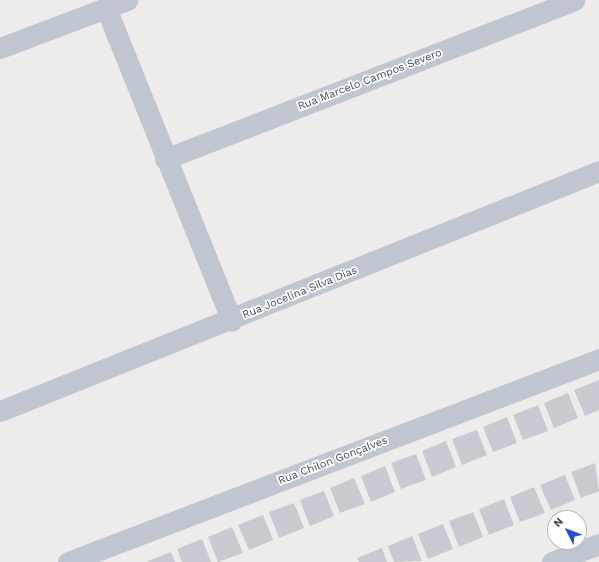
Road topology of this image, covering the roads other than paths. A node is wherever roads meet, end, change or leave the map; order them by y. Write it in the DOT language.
graph roads {
  1 [pos="127,0"];
  2 [pos="574,0"];
  3 [pos="106,8"];
  4 [pos="0,48"];
  5 [pos="165,159"];
  6 [pos="599,171"];
  7 [pos="232,321"];
  8 [pos="599,359"];
  9 [pos="0,411"];
  10 [pos="599,544"];
  11 [pos="68,562"];
  12 [pos="552,562"];
  1 -- 3 [label="street"];
  2 -- 5 [label="street, Rua Marcelo Campos Severo"];
  3 -- 4 [label="street"];
  3 -- 5 [label="street"];
  5 -- 7 [label="street"];
  6 -- 7 [label="street, Rua Jocelina Silva Dias"];
  7 -- 9 [label="street, Rua Jocelina Silva Dias"];
  8 -- 11 [label="street, Rua Chilon Gonçalves"];
  10 -- 12 [label="street"];
}
